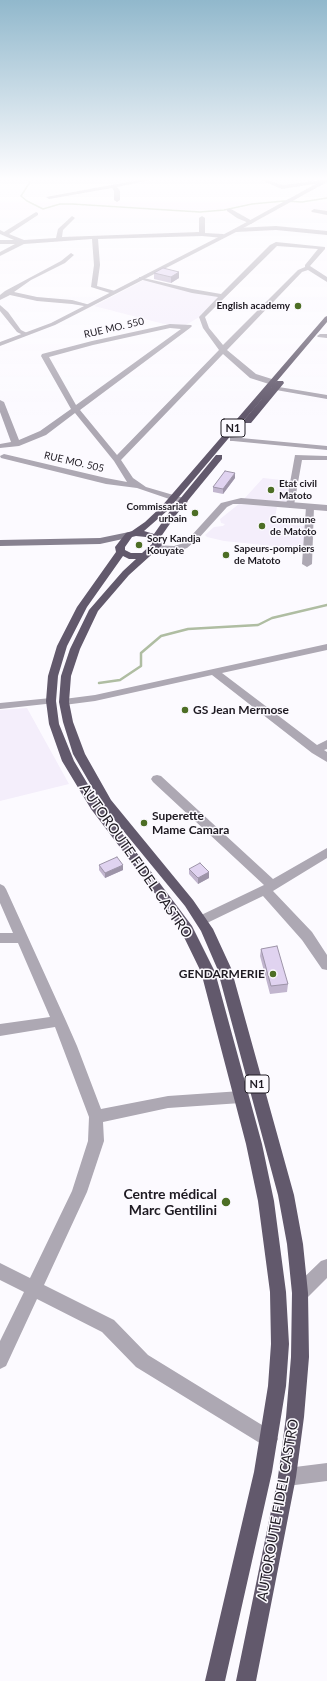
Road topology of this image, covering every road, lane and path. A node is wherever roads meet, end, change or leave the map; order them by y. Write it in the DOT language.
graph roads {
  1 [pos="67,258"];
  2 [pos="97,258"];
  3 [pos="179,258"];
  4 [pos="260,258"];
  5 [pos="313,258"];
  6 [pos="308,268"];
  7 [pos="141,278"];
  8 [pos="327,280"];
  9 [pos="8,292"];
  10 [pos="113,292"];
  11 [pos="224,296"];
  12 [pos="0,298"];
  13 [pos="88,306"];
  14 [pos="0,307"];
  15 [pos="202,317"];
  16 [pos="327,318"];
  17 [pos="191,325"];
  18 [pos="206,328"];
  19 [pos="327,328"];
  20 [pos="25,334"];
  21 [pos="324,336"];
  22 [pos="0,344"];
  23 [pos="222,349"];
  24 [pos="274,385"];
  25 [pos="327,397"];
  26 [pos="0,402"];
  27 [pos="75,409"];
  28 [pos="233,439"];
  29 [pos="14,444"];
  30 [pos="0,446"];
  31 [pos="327,448"];
  32 [pos="2,458"];
  33 [pos="327,458"];
  34 [pos="117,460"];
  35 [pos="140,486"];
  36 [pos="173,498"];
  37 [pos="184,501"];
  38 [pos="290,505"];
  39 [pos="310,507"];
  40 [pos="327,508"];
  41 [pos="132,534"];
  42 [pos="156,538"];
  43 [pos="80,542"];
  44 [pos="0,543"];
  45 [pos="121,551"];
  46 [pos="149,552"];
  47 [pos="307,564"];
  48 [pos="327,647"];
  49 [pos="214,672"];
  50 [pos="57,701"];
  51 [pos="0,706"];
  52 [pos="327,744"];
  53 [pos="316,750"];
  54 [pos="327,758"];
  55 [pos="157,779"];
  56 [pos="327,852"];
  57 [pos="268,888"];
  58 [pos="0,889"];
  59 [pos="202,920"];
  60 [pos="0,938"];
  61 [pos="22,938"];
  62 [pos="327,965"];
  63 [pos="59,1021"];
  64 [pos="0,1030"];
  65 [pos="241,1097"];
  66 [pos="96,1117"];
  67 [pos="327,1267"];
  68 [pos="0,1271"];
  69 [pos="35,1288"];
  70 [pos="300,1293"];
  71 [pos="0,1360"];
  72 [pos="269,1438"];
  73 [pos="327,1472"];
  74 [pos="287,1477"];
  75 [pos="215,1681"];
  76 [pos="246,1681"];
  1 -- 9 [label="street"];
  2 -- 10 [label="street"];
  3 -- 7 [label="street"];
  4 -- 11 [label="street"];
  5 -- 6 [label="street"];
  6 -- 8 [label="street"];
  6 -- 23 [label="street"];
  7 -- 10 [label="street"];
  7 -- 11 [label="street"];
  9 -- 12 [label="street"];
  9 -- 13 [label="street"];
  10 -- 13 [label="street"];
  11 -- 15 [label="street"];
  13 -- 20 [label="street"];
  14 -- 20 [label="street"];
  15 -- 17 [label="street"];
  15 -- 18 [label="street"];
  16 -- 24 [label="highway, N1"];
  17 -- 18 [label="street, RUE MO. 550"];
  17 -- 27 [label="street"];
  17 -- 27 [label="street, RUE MO. 550"];
  18 -- 23 [label="street"];
  19 -- 21 [label="highway, N1"];
  20 -- 22 [label="street"];
  21 -- 24 [label="highway, N1"];
  23 -- 24 [label="street"];
  23 -- 34 [label="street"];
  24 -- 25 [label="street"];
  24 -- 28 [label="highway, N1"];
  24 -- 36 [label="highway, N1"];
  26 -- 29 [label="street"];
  27 -- 29 [label="street"];
  27 -- 34 [label="street"];
  28 -- 31 [label="street"];
  28 -- 37 [label="highway, N1"];
  29 -- 30 [label="street"];
  29 -- 32 [label="street"];
  32 -- 35 [label="street, RUE MO. 505"];
  33 -- 38 [label="street"];
  34 -- 35 [label="street"];
  35 -- 36 [label="street"];
  36 -- 37 [label="street"];
  36 -- 41 [label="highway, N1"];
  37 -- 42 [label="highway, N1"];
  38 -- 39 [label="street"];
  38 -- 46 [label="street"];
  39 -- 40 [label="street"];
  39 -- 47 [label="street"];
  41 -- 42 [label="highway"];
  41 -- 43 [label="main road"];
  41 -- 45 [label="highway, AUTOROUTE FIDEL CASTRO"];
  42 -- 46 [label="highway"];
  43 -- 44 [label="main road"];
  43 -- 45 [label="main road"];
  45 -- 46 [label="highway"];
  45 -- 50 [label="highway, AUTOROUTE FIDEL CASTRO / N1"];
  46 -- 50 [label="highway, AUTOROUTE FIDEL CASTRO / N1"];
  48 -- 49 [label="street"];
  49 -- 50 [label="street"];
  49 -- 53 [label="street"];
  50 -- 51 [label="street"];
  50 -- 59 [label="highway, AUTOROUTE FIDEL CASTRO / N1"];
  50 -- 65 [label="highway, AUTOROUTE FIDEL CASTRO / N1"];
  52 -- 53 [label="street"];
  53 -- 54 [label="street"];
  55 -- 57 [label="street"];
  56 -- 57 [label="street"];
  57 -- 59 [label="street"];
  57 -- 62 [label="street"];
  58 -- 61 [label="street"];
  59 -- 70 [label="highway, AUTOROUTE FIDEL CASTRO / N1"];
  60 -- 61 [label="street"];
  61 -- 63 [label="street"];
  63 -- 64 [label="street"];
  63 -- 66 [label="street"];
  65 -- 66 [label="street"];
  65 -- 72 [label="highway, AUTOROUTE FIDEL CASTRO / N1"];
  66 -- 69 [label="street"];
  67 -- 70 [label="street"];
  68 -- 69 [label="street"];
  69 -- 71 [label="street"];
  69 -- 72 [label="street"];
  70 -- 74 [label="highway, AUTOROUTE FIDEL CASTRO / N1"];
  72 -- 75 [label="highway, AUTOROUTE FIDEL CASTRO / N1"];
  73 -- 74 [label="street"];
  74 -- 76 [label="highway, AUTOROUTE FIDEL CASTRO / N1"];
}
